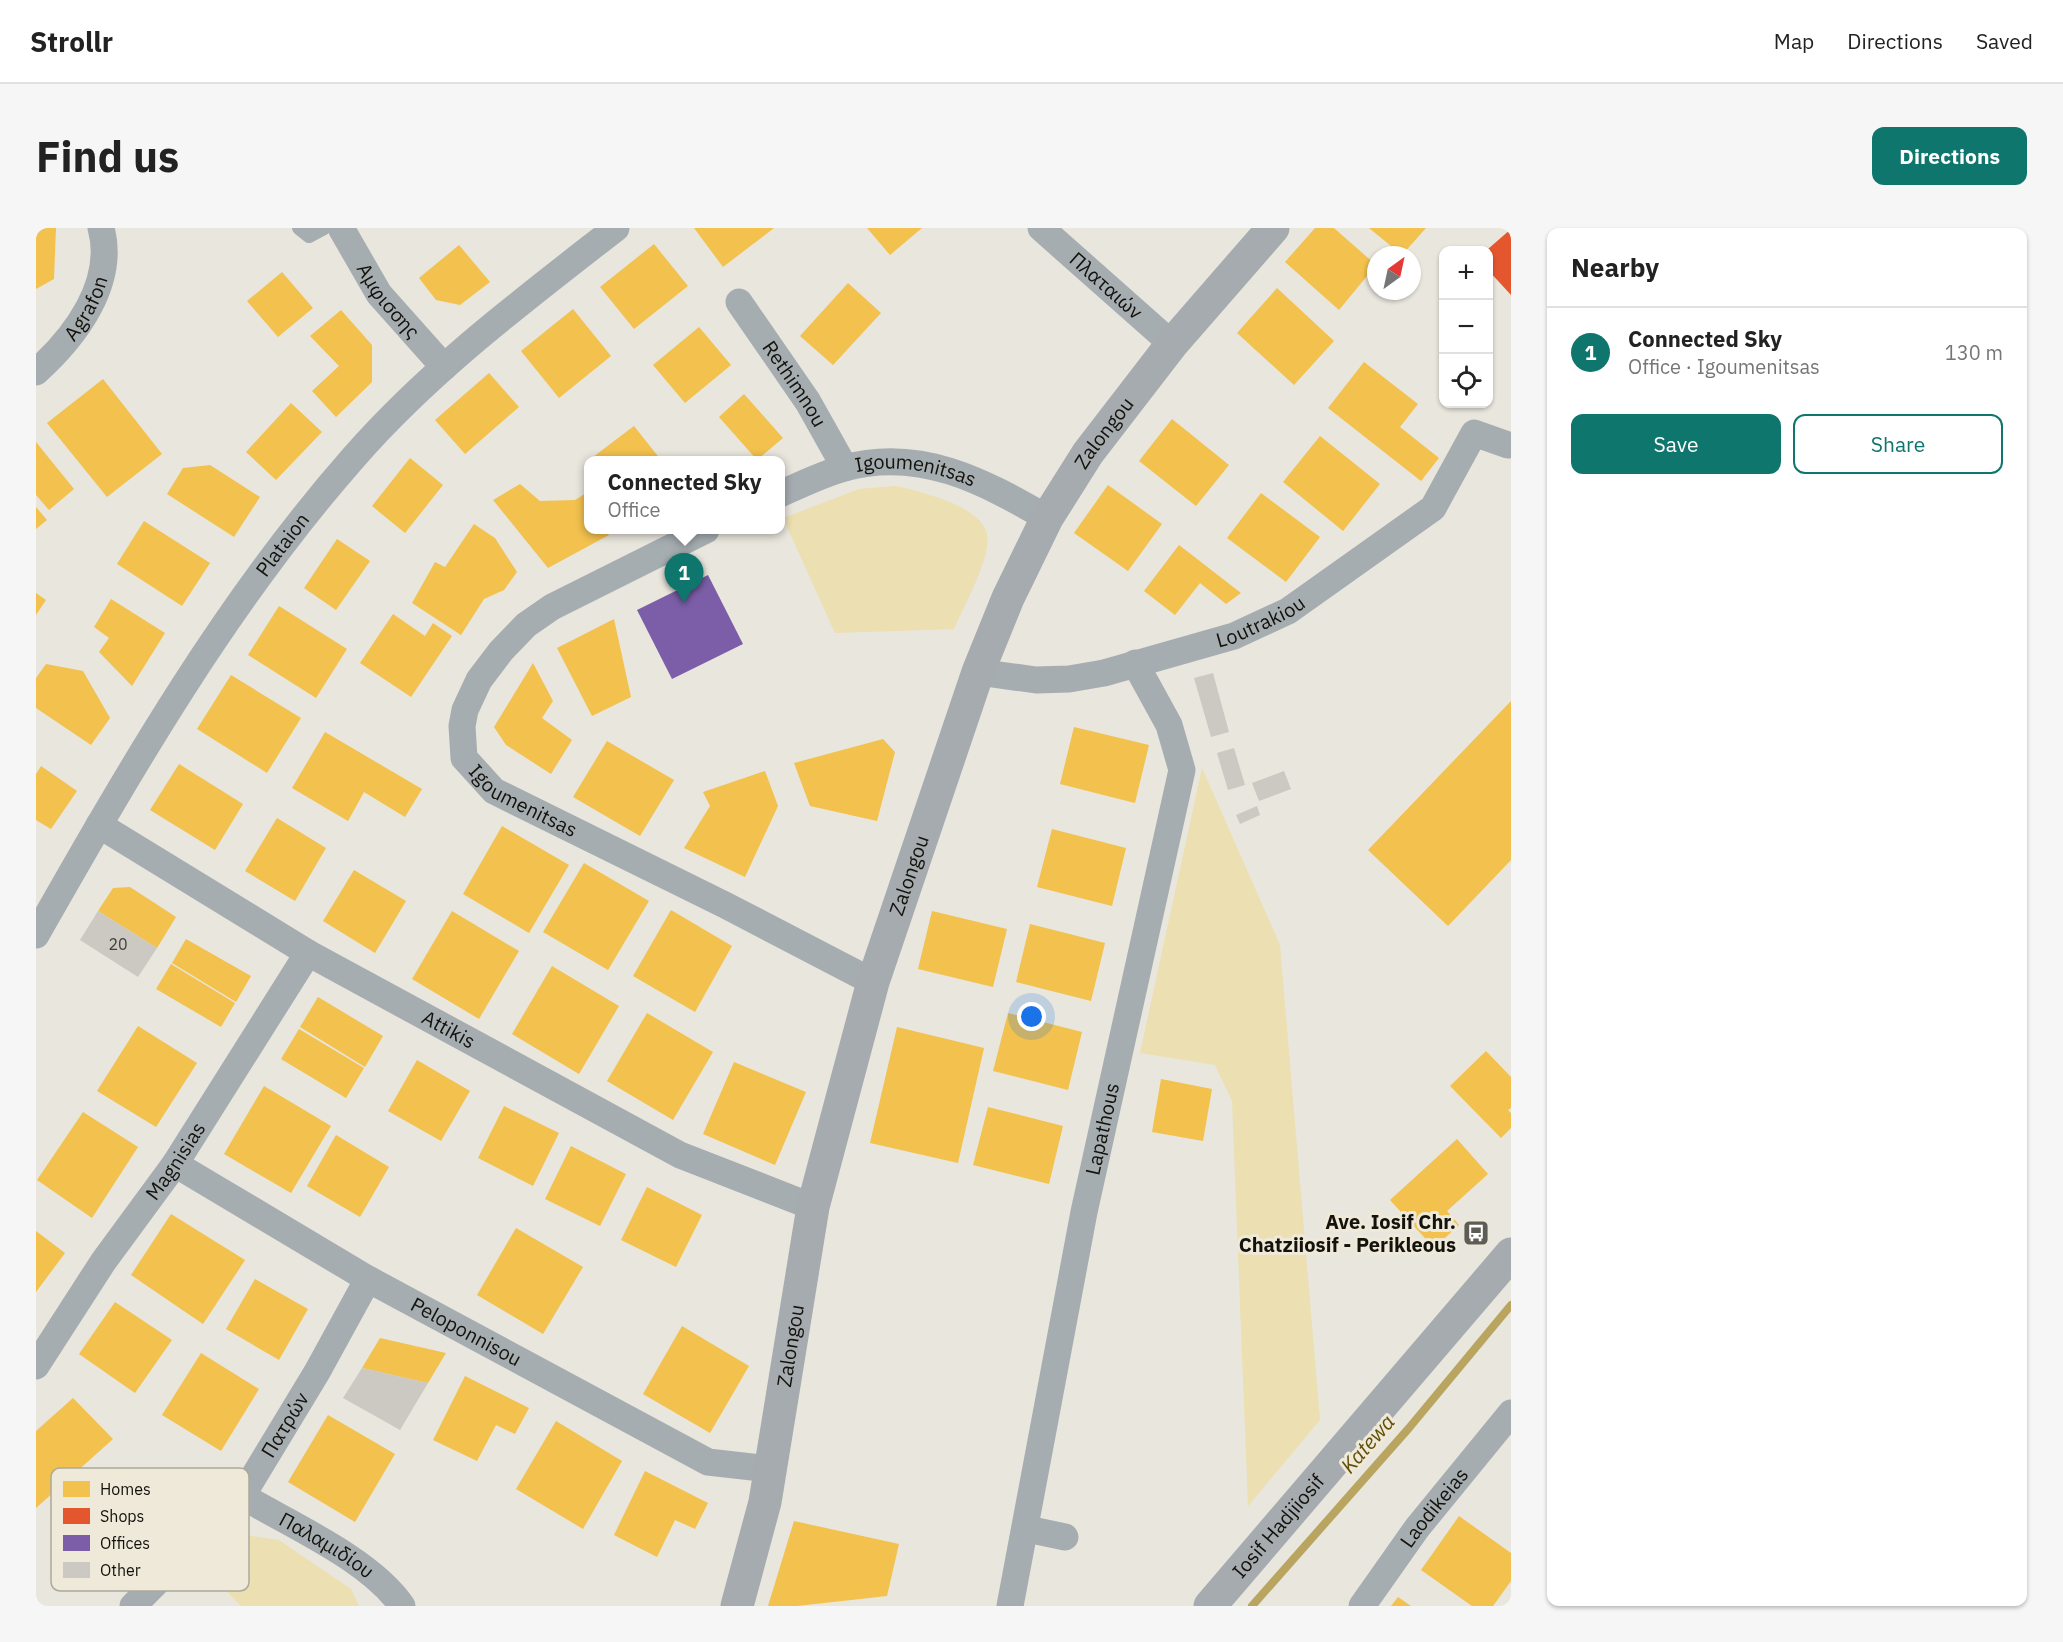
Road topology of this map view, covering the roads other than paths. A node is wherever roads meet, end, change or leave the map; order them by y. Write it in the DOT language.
graph roads {
  1 [pos="101,228"];
  2 [pos="300,228"];
  3 [pos="324,228"];
  4 [pos="341,228"];
  5 [pos="616,228"];
  6 [pos="1041,228"];
  7 [pos="1272,228"];
  8 [pos="739,302"];
  9 [pos="1172,344"];
  10 [pos="444,367"];
  11 [pos="36,372"];
  12 [pos="1509,445"];
  13 [pos="845,468"];
  14 [pos="785,492"];
  15 [pos="1047,518"];
  16 [pos="698,534"];
  17 [pos="1135,663"];
  18 [pos="978,672"];
  19 [pos="99,825"];
  20 [pos="36,935"];
  21 [pos="308,952"];
  22 [pos="873,982"];
  23 [pos="175,1164"];
  24 [pos="813,1207"];
  25 [pos="1511,1254"];
  26 [pos="368,1279"];
  27 [pos="36,1366"];
  28 [pos="1511,1413"];
  29 [pos="769,1469"];
  30 [pos="249,1484"];
  31 [pos="249,1500"];
  32 [pos="1027,1529"];
  33 [pos="1065,1537"];
  34 [pos="148,1591"];
  35 [pos="133,1606"];
  36 [pos="402,1606"];
  37 [pos="737,1606"];
  38 [pos="1010,1606"];
  39 [pos="1210,1606"];
  40 [pos="1362,1606"];
  1 -- 11 [label="street, Agrafon"];
  2 -- 3 [label="lane"];
  4 -- 10 [label="street, Αμφισσης"];
  5 -- 10 [label="street, Plataion"];
  6 -- 9 [label="street, Πλαταιών"];
  7 -- 9 [label="street, Zalongou"];
  8 -- 13 [label="street, Rethimnou"];
  9 -- 15 [label="street, Zalongou"];
  10 -- 19 [label="street, Plataion"];
  12 -- 17 [label="street, Loutrakiou"];
  13 -- 14 [label="street, Igoumenitsas"];
  13 -- 15 [label="street, Igoumenitsas"];
  15 -- 18 [label="street, Zalongou"];
  16 -- 22 [label="street, Igoumenitsas"];
  17 -- 18 [label="street, Loutrakiou"];
  17 -- 32 [label="street, Lapathous"];
  18 -- 22 [label="street, Zalongou"];
  19 -- 20 [label="street, Plataion"];
  19 -- 21 [label="street, Attikis"];
  21 -- 23 [label="street, Magnisias"];
  21 -- 24 [label="street, Attikis"];
  22 -- 24 [label="street, Zalongou"];
  23 -- 26 [label="street, Peloponnisou"];
  23 -- 27 [label="street, Magnisias"];
  24 -- 29 [label="street, Zalongou"];
  25 -- 39 [label="street, Iosif Hadjiiosif"];
  26 -- 29 [label="street, Peloponnisou"];
  26 -- 30 [label="street, Πατρών"];
  28 -- 40 [label="street, Laodikeias"];
  29 -- 37 [label="street, Zalongou"];
  31 -- 36 [label="street, Παλαμιδίου"];
  32 -- 33 [label="street"];
  32 -- 38 [label="street, Lapathous"];
  34 -- 35 [label="street, Πατρών"];
}
